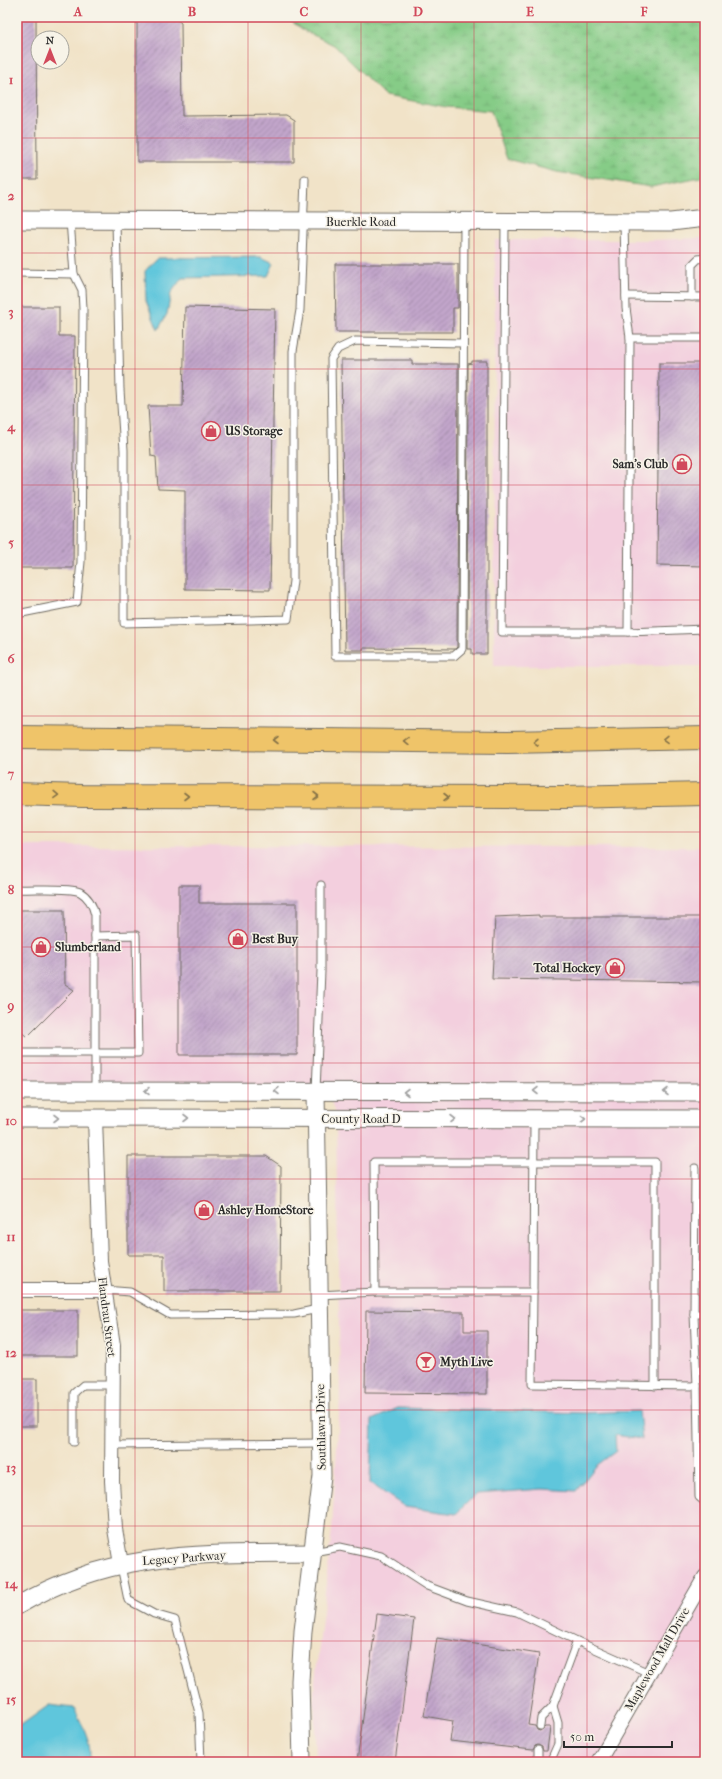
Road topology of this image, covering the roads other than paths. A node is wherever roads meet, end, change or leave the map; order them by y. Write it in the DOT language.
graph roads {
  1 [pos="305,179"];
  2 [pos="705,218"];
  3 [pos="17,220"];
  4 [pos="70,220"];
  5 [pos="116,221"];
  6 [pos="304,221"];
  7 [pos="464,222"];
  8 [pos="505,222"];
  9 [pos="624,222"];
  10 [pos="705,258"];
  11 [pos="17,273"];
  12 [pos="74,274"];
  13 [pos="626,296"];
  14 [pos="692,297"];
  15 [pos="705,297"];
  16 [pos="630,338"];
  17 [pos="705,338"];
  18 [pos="463,343"];
  19 [pos="17,614"];
  20 [pos="705,629"];
  21 [pos="628,632"];
  22 [pos="17,737"];
  23 [pos="705,738"];
  24 [pos="17,794"];
  25 [pos="705,794"];
  26 [pos="564,797"];
  27 [pos="705,806"];
  28 [pos="321,885"];
  29 [pos="17,890"];
  30 [pos="95,936"];
  31 [pos="17,1053"];
  32 [pos="96,1054"];
  33 [pos="17,1091"];
  34 [pos="96,1091"];
  35 [pos="316,1092"];
  36 [pos="705,1092"];
  37 [pos="17,1118"];
  38 [pos="95,1118"];
  39 [pos="316,1119"];
  40 [pos="534,1119"];
  41 [pos="705,1119"];
  42 [pos="534,1162"];
  43 [pos="695,1168"];
  44 [pos="17,1290"];
  45 [pos="104,1290"];
  46 [pos="375,1292"];
  47 [pos="533,1292"];
  48 [pos="318,1302"];
  49 [pos="694,1314"];
  50 [pos="705,1314"];
  51 [pos="112,1385"];
  52 [pos="655,1386"];
  53 [pos="697,1386"];
  54 [pos="74,1442"];
  55 [pos="321,1443"];
  56 [pos="112,1445"];
  57 [pos="705,1477"];
  58 [pos="699,1482"];
  59 [pos="705,1502"];
  60 [pos="312,1552"];
  61 [pos="121,1564"];
  62 [pos="705,1577"];
  63 [pos="17,1606"];
  64 [pos="577,1641"];
  65 [pos="649,1673"];
  66 [pos="553,1706"];
  67 [pos="540,1726"];
  68 [pos="538,1750"];
  69 [pos="201,1762"];
  70 [pos="302,1762"];
  71 [pos="538,1762"];
  72 [pos="550,1762"];
  73 [pos="598,1762"];
  1 -- 6 [label="lane"];
  2 -- 9 [label="street, Buerkle Road"];
  3 -- 4 [label="street, Buerkle Road"];
  4 -- 5 [label="street, Buerkle Road"];
  4 -- 12 [label="lane"];
  5 -- 6 [label="street, Buerkle Road"];
  5 -- 6 [label="lane"];
  6 -- 7 [label="street, Buerkle Road"];
  7 -- 8 [label="street, Buerkle Road"];
  7 -- 18 [label="lane"];
  8 -- 9 [label="street, Buerkle Road"];
  8 -- 21 [label="lane"];
  9 -- 13 [label="lane"];
  10 -- 14 [label="lane"];
  11 -- 12 [label="lane"];
  12 -- 19 [label="lane"];
  13 -- 14 [label="lane"];
  13 -- 16 [label="lane"];
  14 -- 15 [label="lane"];
  16 -- 17 [label="lane"];
  16 -- 21 [label="lane"];
  18 -- 18 [label="lane"];
  20 -- 21 [label="lane"];
  23 -- 22 [label="highway, one-way"];
  24 -- 26 [label="highway, one-way"];
  25 -- 26 [label="highway"];
  26 -- 27 [label="highway"];
  28 -- 35 [label="lane"];
  29 -- 30 [label="lane"];
  30 -- 32 [label="lane"];
  30 -- 32 [label="lane"];
  31 -- 32 [label="lane"];
  32 -- 34 [label="lane"];
  33 -- 34 [label="street"];
  35 -- 34 [label="street, one-way"];
  36 -- 35 [label="street, one-way"];
  35 -- 39 [label="street, Southlawn Drive"];
  37 -- 38 [label="street, County Road D, one-way"];
  38 -- 39 [label="street, County Road D, one-way"];
  38 -- 45 [label="street, Flandrau Street"];
  39 -- 40 [label="street, County Road D, one-way"];
  39 -- 48 [label="street, Southlawn Drive"];
  40 -- 41 [label="street, County Road D, one-way"];
  40 -- 42 [label="lane"];
  42 -- 46 [label="lane"];
  42 -- 47 [label="lane"];
  42 -- 52 [label="lane"];
  43 -- 49 [label="lane"];
  44 -- 45 [label="street"];
  45 -- 48 [label="lane"];
  45 -- 51 [label="street, Flandrau Street"];
  46 -- 47 [label="lane"];
  46 -- 48 [label="lane"];
  47 -- 52 [label="lane"];
  48 -- 55 [label="street, Southlawn Drive"];
  49 -- 50 [label="lane"];
  49 -- 53 [label="lane"];
  51 -- 54 [label="lane"];
  51 -- 56 [label="street, Flandrau Street"];
  52 -- 53 [label="lane"];
  53 -- 58 [label="lane"];
  55 -- 56 [label="lane"];
  55 -- 60 [label="street, Southlawn Drive"];
  56 -- 61 [label="street, Flandrau Street"];
  57 -- 58 [label="lane"];
  58 -- 59 [label="lane"];
  60 -- 61 [label="street, Legacy Parkway"];
  60 -- 64 [label="lane"];
  60 -- 70 [label="street, Southlawn Drive"];
  61 -- 63 [label="street, Legacy Parkway"];
  61 -- 69 [label="lane"];
  62 -- 65 [label="street, Maplewood Mall Drive"];
  64 -- 65 [label="lane"];
  64 -- 66 [label="lane"];
  65 -- 73 [label="street, Maplewood Mall Drive"];
  66 -- 67 [label="lane"];
  66 -- 72 [label="lane"];
  68 -- 71 [label="lane"];
}
